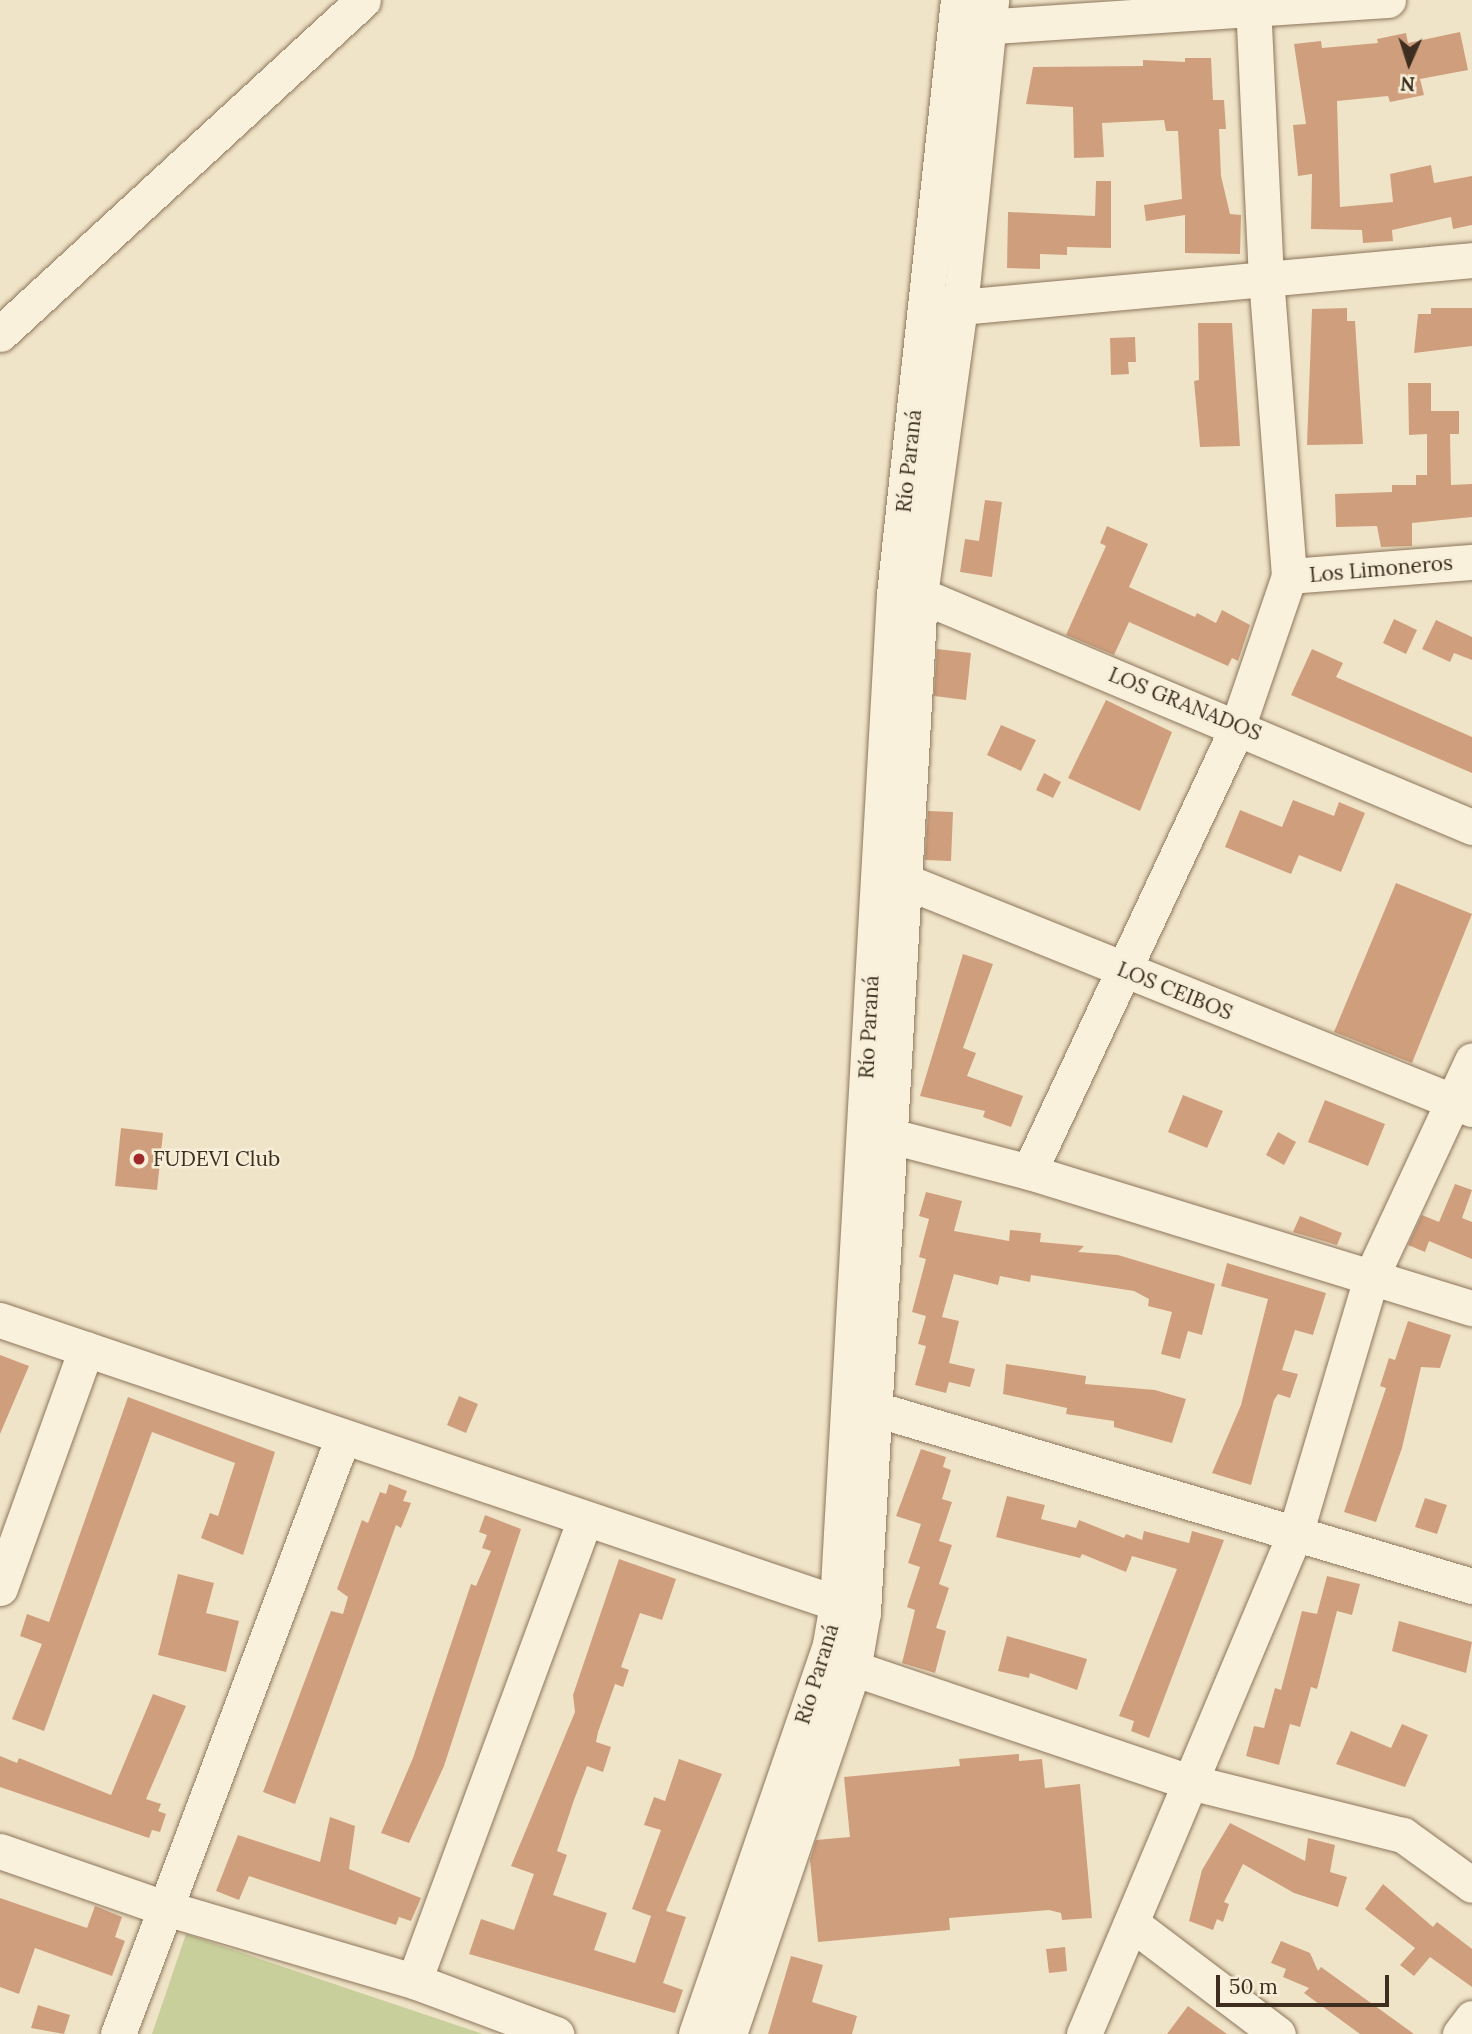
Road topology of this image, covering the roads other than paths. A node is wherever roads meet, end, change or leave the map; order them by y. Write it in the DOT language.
graph roads {
  1 [pos="363,0"];
  2 [pos="1388,0"];
  3 [pos="1252,6"];
  4 [pos="973,14"];
  5 [pos="1472,260"];
  6 [pos="1266,279"];
  7 [pos="926,302"];
  8 [pos="960,307"];
  9 [pos="0,334"];
  10 [pos="1472,562"];
  11 [pos="1289,576"];
  12 [pos="907,594"];
  13 [pos="1238,725"];
  14 [pos="1472,827"];
  15 [pos="890,878"];
  16 [pos="1123,970"];
  17 [pos="1472,1060"];
  18 [pos="1462,1105"];
  19 [pos="878,1131"];
  20 [pos="1029,1172"];
  21 [pos="1371,1277"];
  22 [pos="1472,1308"];
  23 [pos="0,1320"];
  24 [pos="86,1349"];
  25 [pos="862,1405"];
  26 [pos="343,1437"];
  27 [pos="585,1520"];
  28 [pos="1296,1531"];
  29 [pos="1472,1586"];
  30 [pos="0,1588"];
  31 [pos="850,1608"];
  32 [pos="839,1664"];
  33 [pos="1190,1782"];
  34 [pos="0,1851"];
  35 [pos="1472,1885"];
  36 [pos="162,1907"];
  37 [pos="1130,1923"];
  38 [pos="414,1981"];
  39 [pos="1472,2018"];
  40 [pos="118,2034"];
  41 [pos="556,2034"];
  42 [pos="696,2034"];
  43 [pos="729,2034"];
  44 [pos="1084,2034"];
  45 [pos="1278,2034"];
  46 [pos="1460,2034"];
  1 -- 9 [label="street"];
  2 -- 3 [label="street"];
  3 -- 4 [label="street"];
  3 -- 6 [label="street"];
  4 -- 7 [label="street, Río Paraná"];
  4 -- 8 [label="street, Río Paraná"];
  5 -- 6 [label="street"];
  6 -- 8 [label="street"];
  6 -- 11 [label="street"];
  7 -- 8 [label="street"];
  7 -- 12 [label="street, Río Paraná"];
  8 -- 12 [label="street, Río Paraná"];
  10 -- 11 [label="street, Los Limoneros"];
  11 -- 13 [label="street"];
  12 -- 13 [label="street, LOS GRANADOS"];
  12 -- 15 [label="street, Río Paraná"];
  13 -- 14 [label="street, LOS GRANADOS"];
  13 -- 16 [label="street"];
  15 -- 16 [label="street, LOS CEIBOS"];
  15 -- 19 [label="street, Río Paraná"];
  16 -- 18 [label="street, LOS CEIBOS"];
  16 -- 20 [label="street"];
  17 -- 18 [label="street"];
  18 -- 21 [label="street"];
  19 -- 20 [label="street"];
  19 -- 25 [label="street, Río Paraná"];
  20 -- 21 [label="street"];
  21 -- 22 [label="street"];
  21 -- 28 [label="street"];
  23 -- 24 [label="street"];
  24 -- 26 [label="street"];
  24 -- 30 [label="street"];
  25 -- 28 [label="street"];
  25 -- 31 [label="street, Río Paraná"];
  26 -- 27 [label="street"];
  26 -- 36 [label="street"];
  27 -- 31 [label="street"];
  27 -- 38 [label="street"];
  28 -- 29 [label="street"];
  28 -- 33 [label="street"];
  31 -- 32 [label="street, Río Paraná"];
  32 -- 33 [label="street"];
  32 -- 42 [label="street, Río Paraná"];
  32 -- 43 [label="street, Río Paraná"];
  33 -- 35 [label="street"];
  33 -- 37 [label="street"];
  34 -- 36 [label="street"];
  36 -- 38 [label="street"];
  36 -- 40 [label="street"];
  37 -- 44 [label="street"];
  37 -- 45 [label="street"];
  38 -- 41 [label="street"];
  39 -- 46 [label="street"];
}
